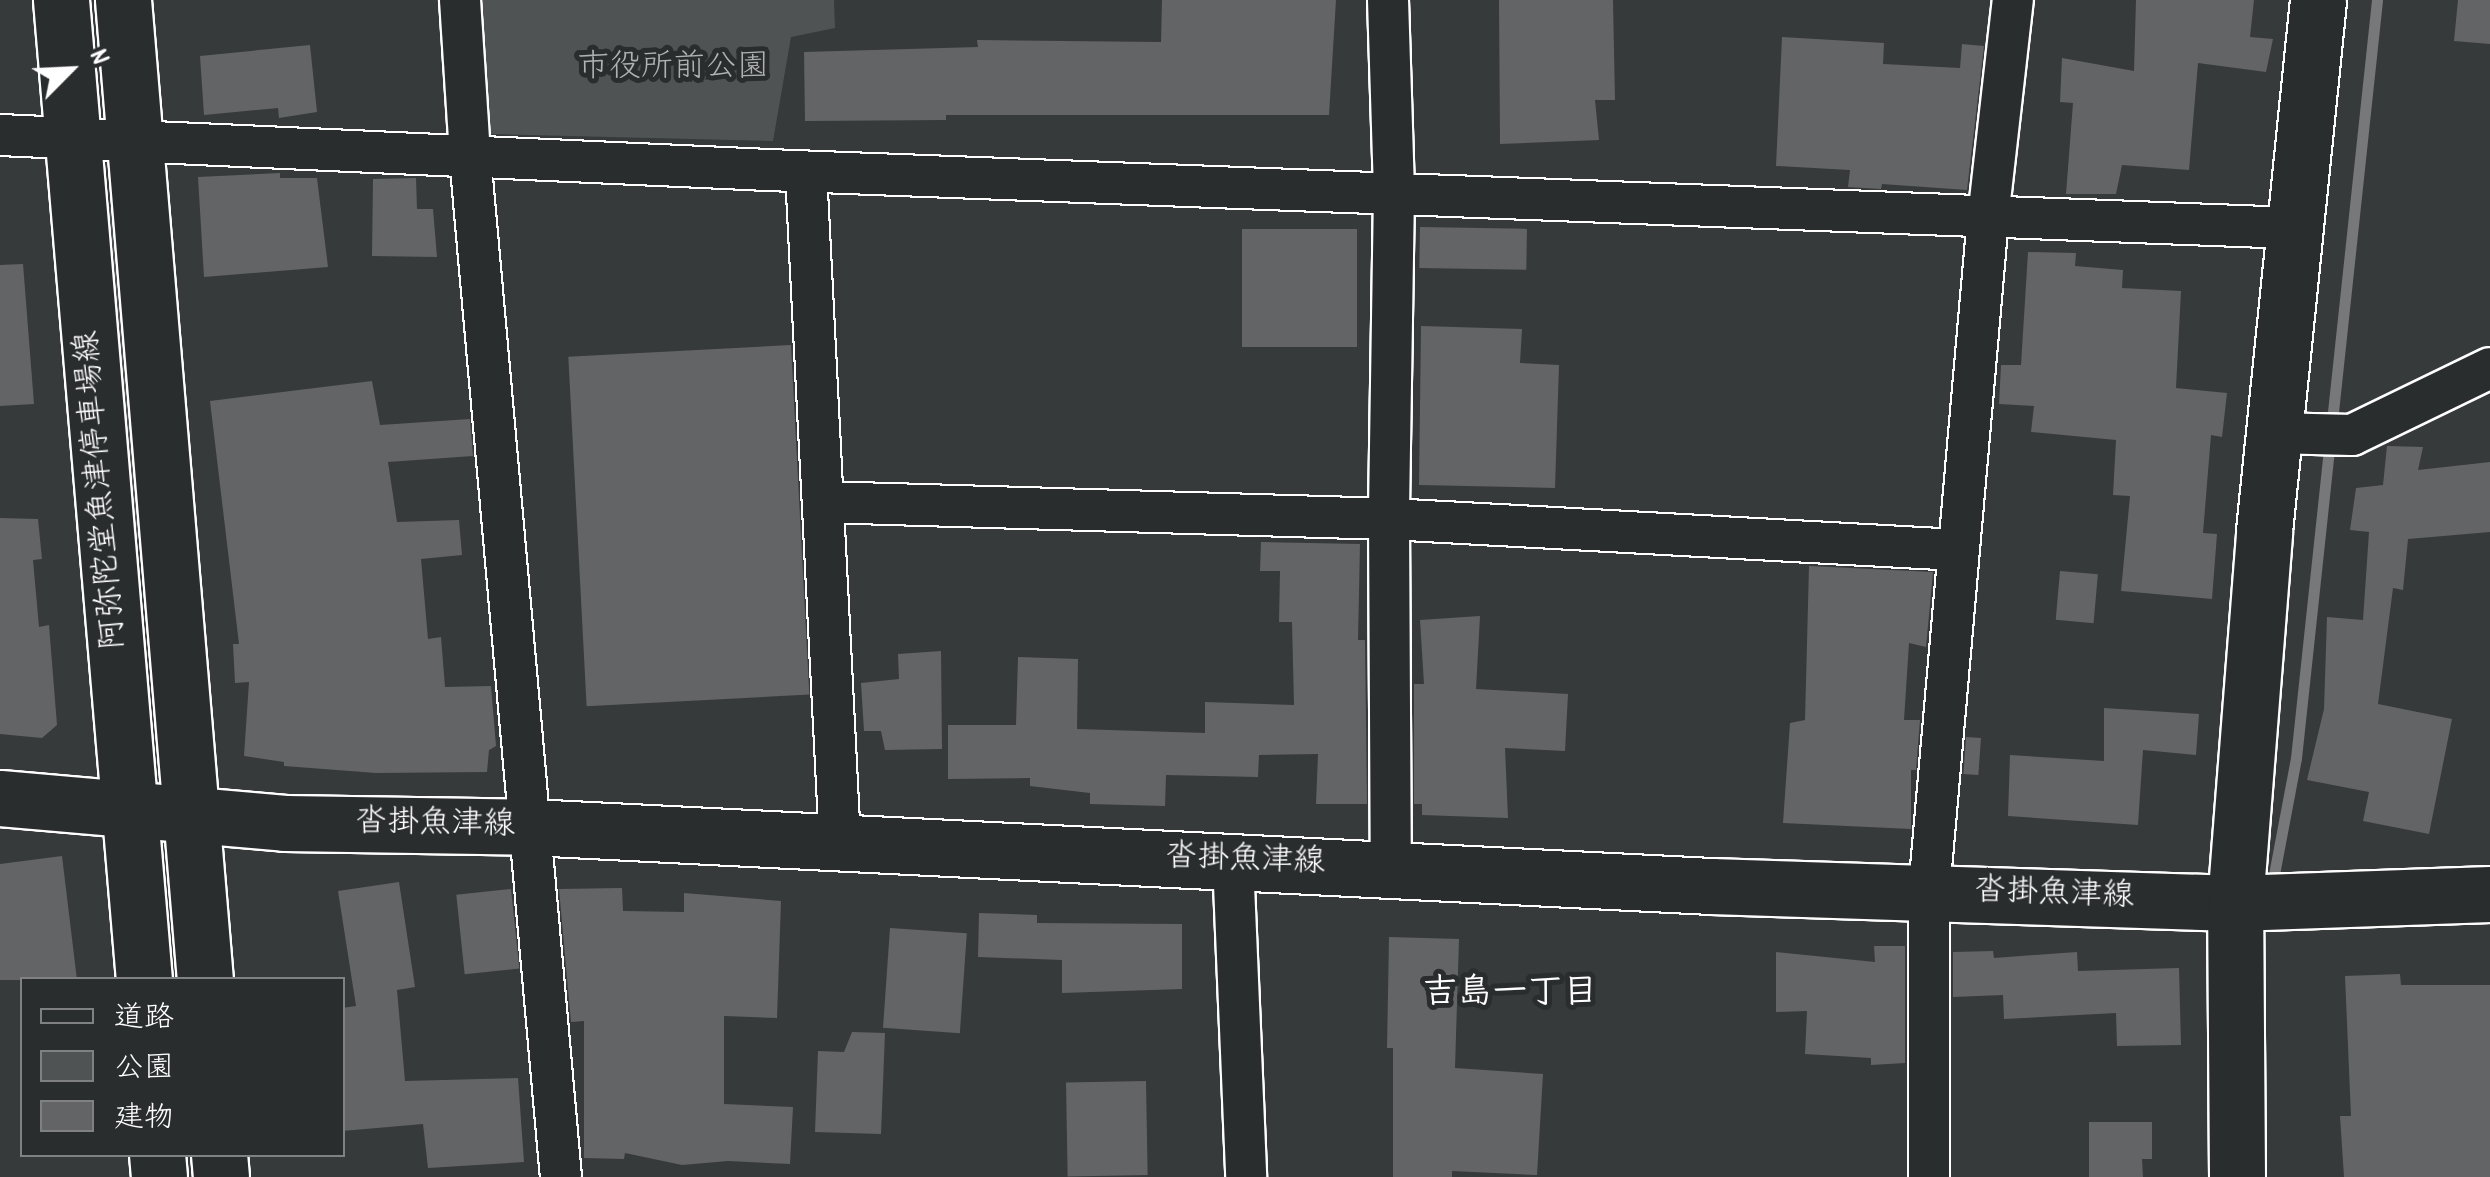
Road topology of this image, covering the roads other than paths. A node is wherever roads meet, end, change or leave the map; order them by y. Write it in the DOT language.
graph roads {
  1 [pos="61,0"];
  2 [pos="123,0"];
  3 [pos="460,0"];
  4 [pos="1388,0"];
  5 [pos="2014,0"];
  6 [pos="2318,0"];
  7 [pos="0,135"];
  8 [pos="73,140"];
  9 [pos="135,143"];
  10 [pos="470,156"];
  11 [pos="806,172"];
  12 [pos="1394,192"];
  13 [pos="1988,218"];
  14 [pos="2294,228"];
  15 [pos="2490,368"];
  16 [pos="2273,432"];
  17 [pos="823,502"];
  18 [pos="1389,518"];
  19 [pos="1958,550"];
  20 [pos="0,798"];
  21 [pos="130,810"];
  22 [pos="192,814"];
  23 [pos="530,827"];
  24 [pos="840,844"];
  25 [pos="1232,862"];
  26 [pos="1391,868"];
  27 [pos="1929,891"];
  28 [pos="2490,894"];
  29 [pos="2235,903"];
  30 [pos="144,977"];
  31 [pos="205,977"];
  32 [pos="561,1177"];
  33 [pos="1246,1177"];
  34 [pos="1929,1177"];
  35 [pos="2237,1177"];
  1 -- 8 [label="main road, 阿弥陀堂魚津停車場線"];
  2 -- 9 [label="main road, 阿弥陀堂魚津停車場線"];
  3 -- 10 [label="street"];
  4 -- 12 [label="street"];
  5 -- 13 [label="street"];
  6 -- 14 [label="main road"];
  7 -- 8 [label="street"];
  8 -- 9 [label="street"];
  8 -- 21 [label="main road, 阿弥陀堂魚津停車場線"];
  9 -- 10 [label="street"];
  9 -- 22 [label="main road, 阿弥陀堂魚津停車場線"];
  10 -- 11 [label="street"];
  10 -- 23 [label="street"];
  11 -- 12 [label="street"];
  11 -- 17 [label="street"];
  12 -- 13 [label="street"];
  12 -- 18 [label="street"];
  13 -- 14 [label="street"];
  13 -- 19 [label="street"];
  14 -- 16 [label="main road"];
  15 -- 16 [label="street"];
  16 -- 29 [label="main road"];
  17 -- 18 [label="street"];
  17 -- 24 [label="street"];
  18 -- 19 [label="street"];
  18 -- 26 [label="street"];
  19 -- 27 [label="street"];
  20 -- 21 [label="main road, 沓掛魚津線"];
  21 -- 22 [label="main road, 沓掛魚津線"];
  21 -- 30 [label="main road, 阿弥陀堂魚津停車場線"];
  22 -- 23 [label="main road, 沓掛魚津線"];
  22 -- 31 [label="main road, 阿弥陀堂魚津停車場線"];
  23 -- 24 [label="main road, 沓掛魚津線"];
  23 -- 32 [label="street"];
  24 -- 25 [label="main road, 沓掛魚津線"];
  25 -- 26 [label="main road, 沓掛魚津線"];
  25 -- 33 [label="street"];
  26 -- 27 [label="main road, 沓掛魚津線"];
  27 -- 29 [label="main road, 沓掛魚津線"];
  27 -- 34 [label="street"];
  28 -- 29 [label="main road, 沓掛魚津線"];
  29 -- 35 [label="main road"];
}
